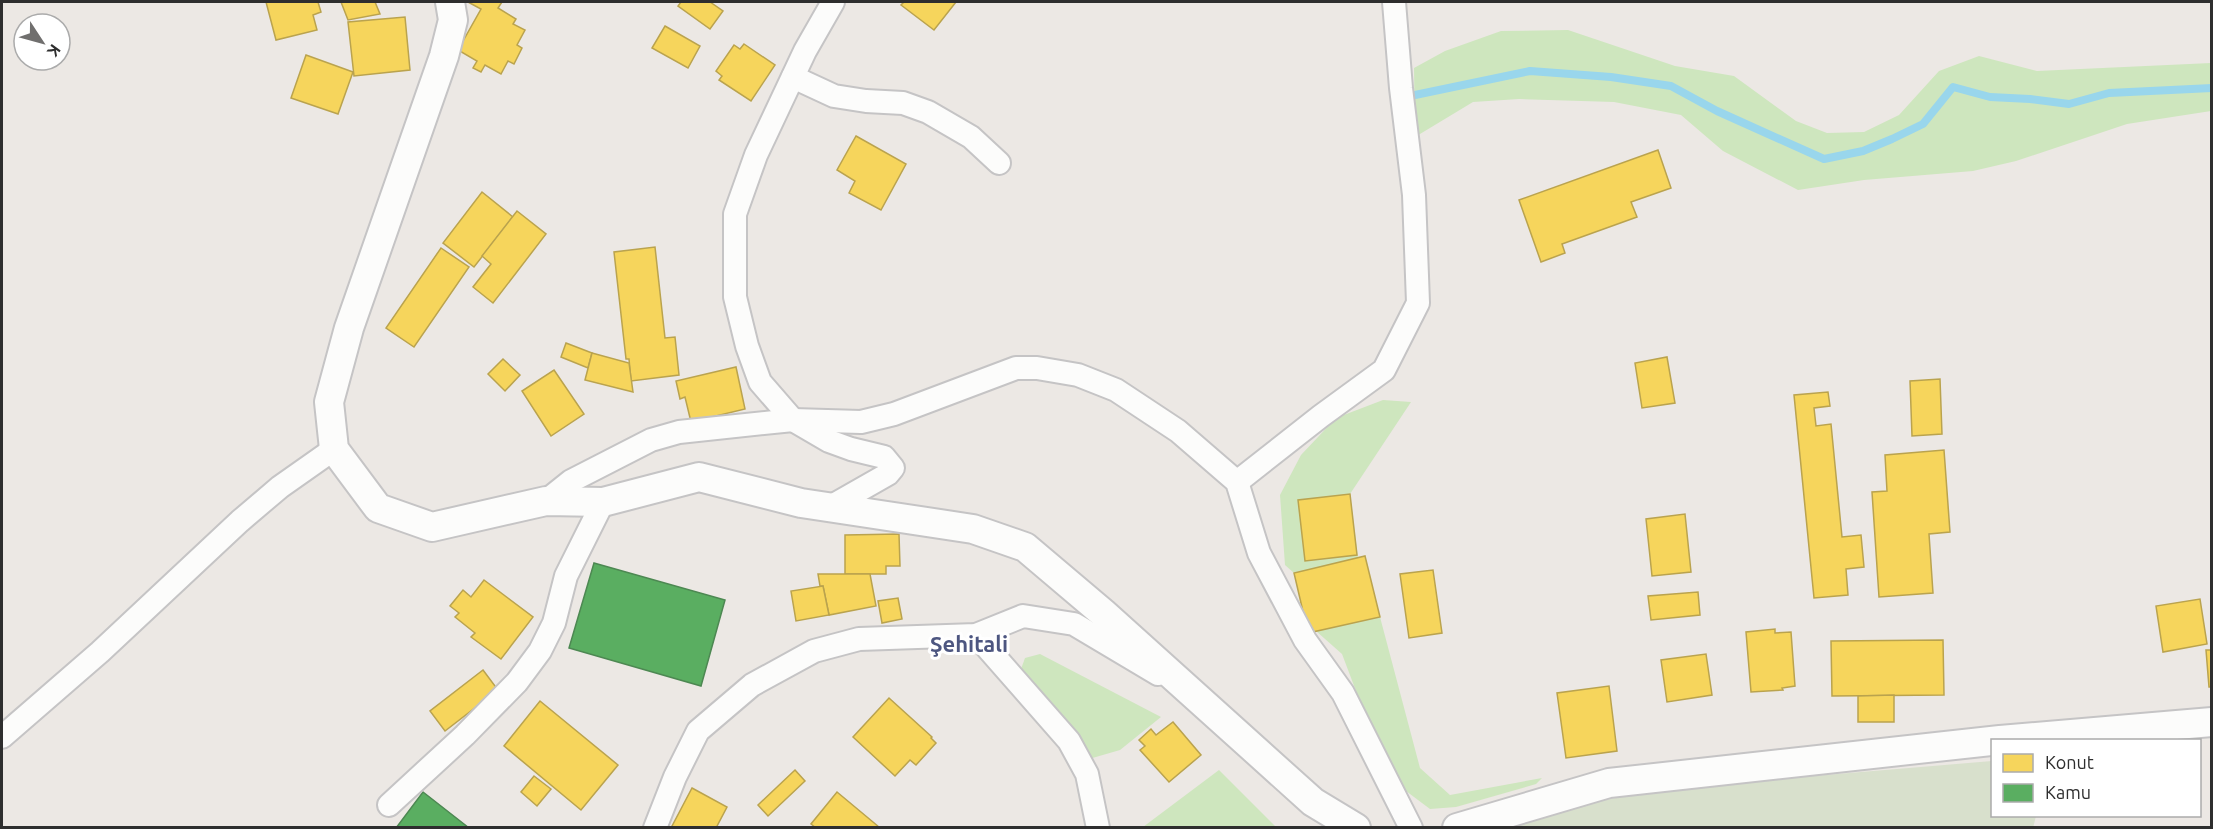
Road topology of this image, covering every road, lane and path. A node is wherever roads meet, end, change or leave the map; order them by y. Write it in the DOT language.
graph roads {
  1 [pos="450,2"];
  2 [pos="832,2"];
  3 [pos="1394,2"];
  4 [pos="793,77"];
  5 [pos="999,163"];
  6 [pos="793,420"];
  7 [pos="334,449"];
  8 [pos="1237,482"];
  9 [pos="546,501"];
  10 [pos="603,502"];
  11 [pos="830,507"];
  12 [pos="976,635"];
  13 [pos="1198,698"];
  14 [pos="2211,722"];
  15 [pos="2,737"];
  16 [pos="2012,739"];
  17 [pos="1991,741"];
  18 [pos="389,805"];
  19 [pos="655,828"];
  20 [pos="1098,828"];
  21 [pos="1356,828"];
  22 [pos="1411,828"];
  23 [pos="1457,828"];
  1 -- 7 [label="street"];
  2 -- 4 [label="street"];
  3 -- 8 [label="street"];
  4 -- 5 [label="street"];
  4 -- 6 [label="street"];
  6 -- 8 [label="street"];
  6 -- 9 [label="street"];
  6 -- 11 [label="street"];
  7 -- 9 [label="street"];
  7 -- 15 [label="street"];
  8 -- 22 [label="street"];
  9 -- 10 [label="street"];
  10 -- 11 [label="street"];
  10 -- 18 [label="street"];
  11 -- 13 [label="street"];
  12 -- 13 [label="street"];
  12 -- 19 [label="street"];
  12 -- 20 [label="street"];
  13 -- 21 [label="street"];
  14 -- 16 [label="street"];
  17 -- 23 [label="street"];
}
